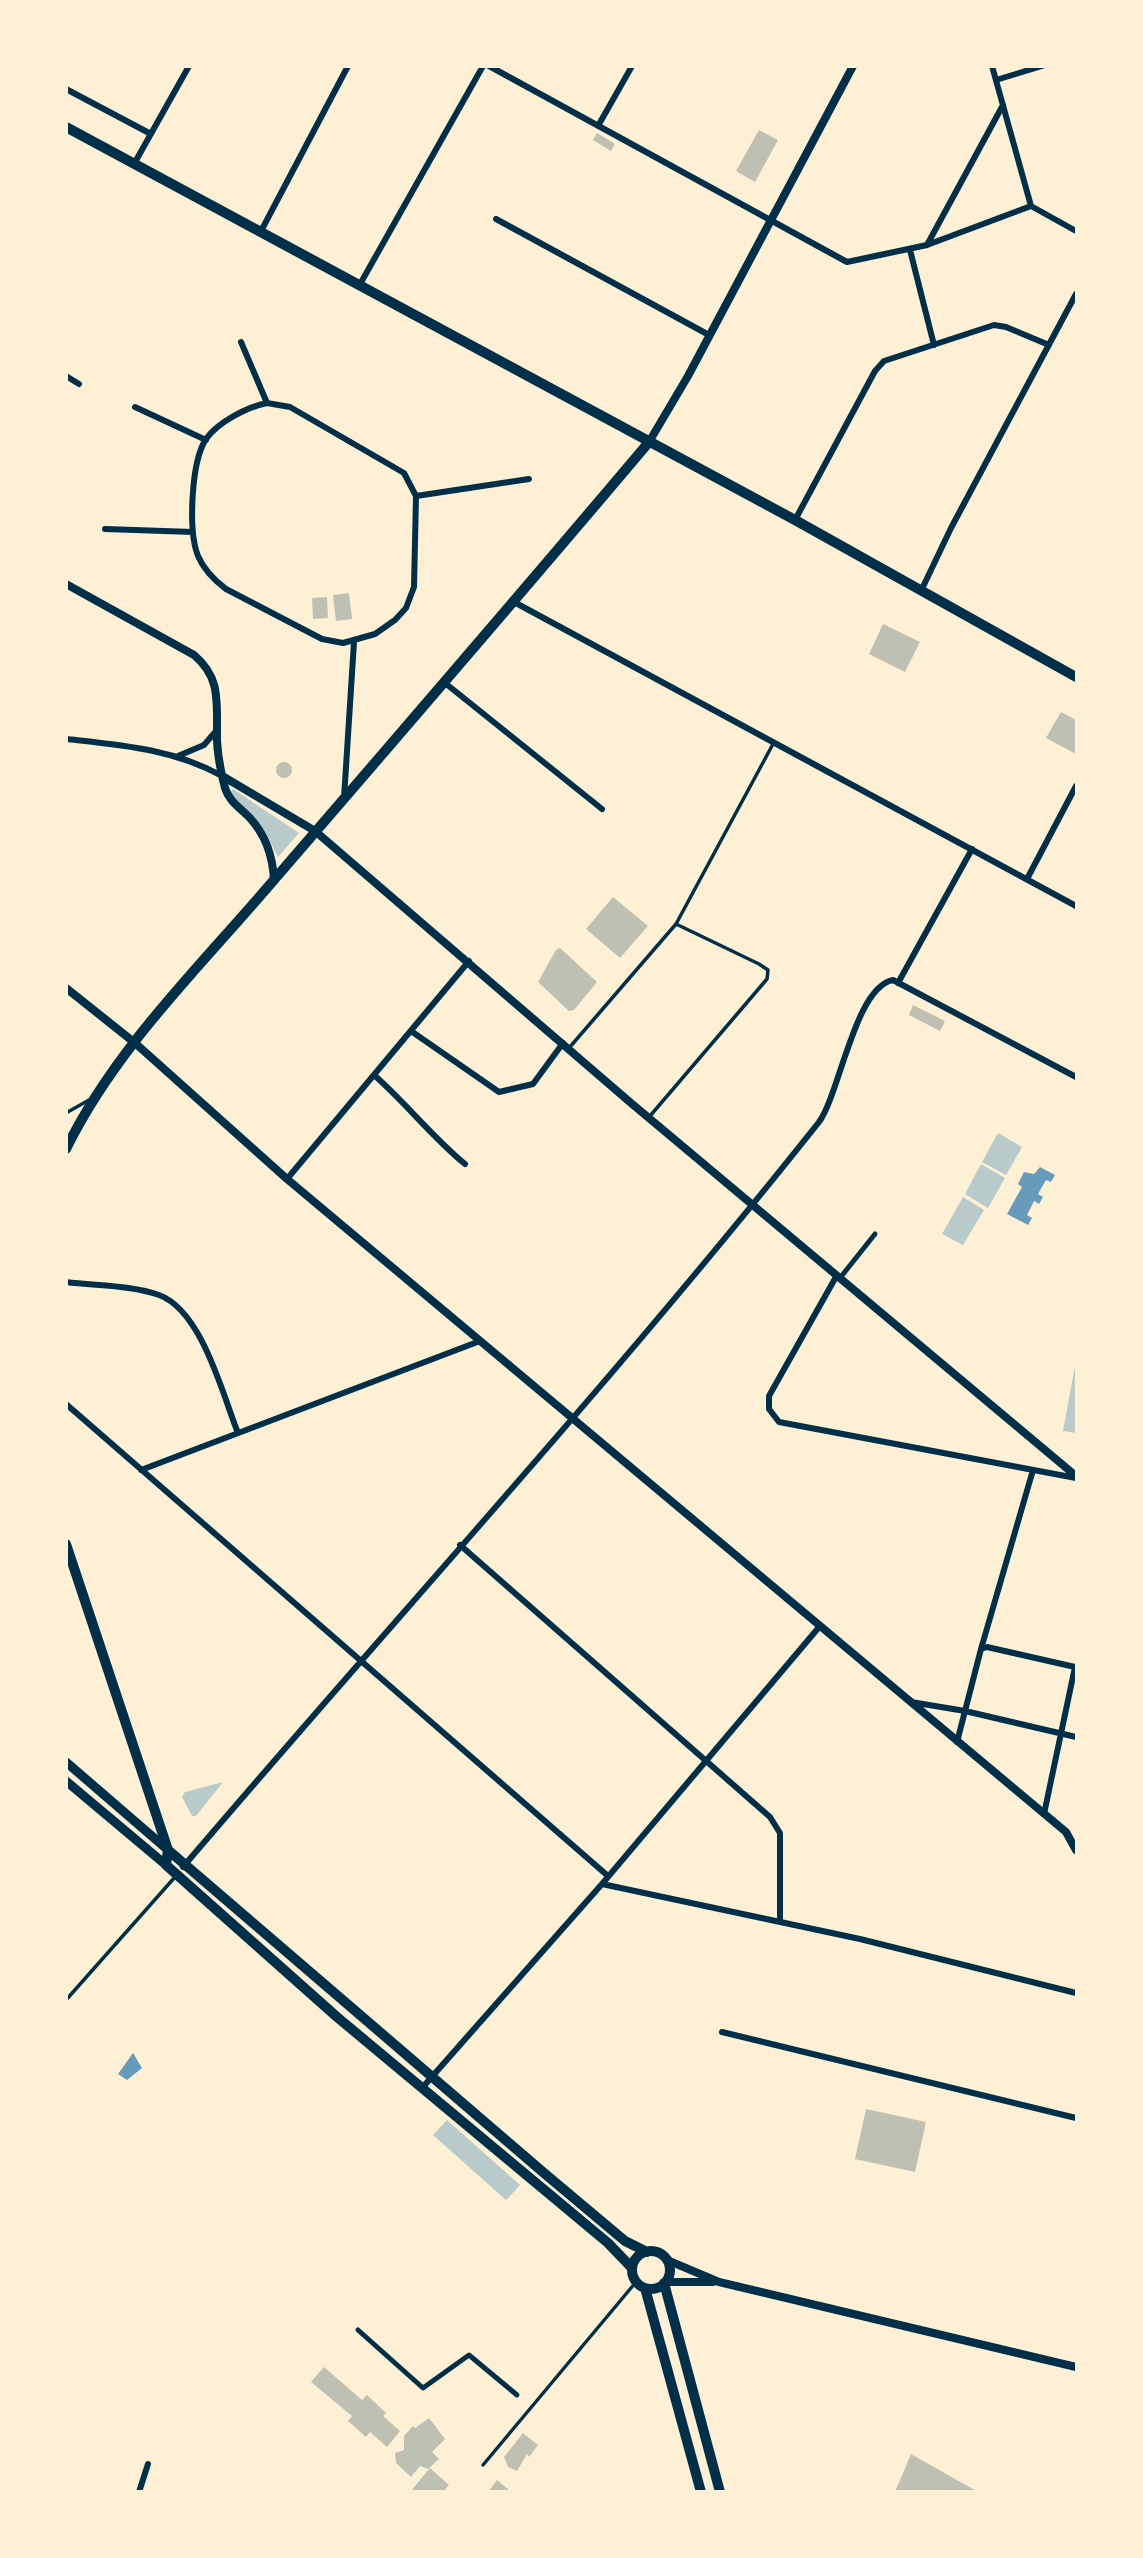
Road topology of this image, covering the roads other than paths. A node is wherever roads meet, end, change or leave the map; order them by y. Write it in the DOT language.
graph roads {
  1 [pos="189,66"];
  2 [pos="348,66"];
  3 [pos="483,66"];
  4 [pos="489,66"];
  5 [pos="632,66"];
  6 [pos="853,66"];
  7 [pos="992,66"];
  8 [pos="1042,66"];
  9 [pos="996,79"];
  10 [pos="66,89"];
  11 [pos="1003,105"];
  12 [pos="598,126"];
  13 [pos="66,127"];
  14 [pos="151,134"];
  15 [pos="134,164"];
  16 [pos="1031,206"];
  17 [pos="496,219"];
  18 [pos="769,219"];
  19 [pos="1076,231"];
  20 [pos="260,233"];
  21 [pos="927,245"];
  22 [pos="910,250"];
  23 [pos="359,286"];
  24 [pos="1076,293"];
  25 [pos="709,335"];
  26 [pos="241,342"];
  27 [pos="934,345"];
  28 [pos="1049,345"];
  29 [pos="66,376"];
  30 [pos="79,384"];
  31 [pos="267,403"];
  32 [pos="135,407"];
  33 [pos="205,440"];
  34 [pos="649,442"];
  35 [pos="529,479"];
  36 [pos="416,496"];
  37 [pos="795,520"];
  38 [pos="105,529"];
  39 [pos="192,532"];
  40 [pos="66,584"];
  41 [pos="921,591"];
  42 [pos="514,602"];
  43 [pos="354,642"];
  44 [pos="1076,677"];
  45 [pos="445,682"];
  46 [pos="216,730"];
  47 [pos="66,739"];
  48 [pos="774,743"];
  49 [pos="178,756"];
  50 [pos="224,777"];
  51 [pos="1076,786"];
  52 [pos="344,799"];
  53 [pos="602,809"];
  54 [pos="315,831"];
  55 [pos="972,849"];
  56 [pos="1027,879"];
  57 [pos="274,881"];
  58 [pos="1076,906"];
  59 [pos="676,924"];
  60 [pos="468,961"];
  61 [pos="898,983"];
  62 [pos="66,988"];
  63 [pos="411,1031"];
  64 [pos="135,1043"];
  65 [pos="566,1046"];
  66 [pos="374,1075"];
  67 [pos="1076,1077"];
  68 [pos="94,1098"];
  69 [pos="66,1113"];
  70 [pos="649,1118"];
  71 [pos="66,1149"];
  72 [pos="465,1164"];
  73 [pos="287,1179"];
  74 [pos="753,1205"];
  75 [pos="875,1234"];
  76 [pos="839,1277"];
  77 [pos="66,1282"];
  78 [pos="480,1341"];
  79 [pos="66,1404"];
  80 [pos="573,1417"];
  81 [pos="238,1433"];
  82 [pos="141,1470"];
  83 [pos="1032,1470"];
  84 [pos="1076,1477"];
  85 [pos="66,1544"];
  86 [pos="460,1545"];
  87 [pos="820,1626"];
  88 [pos="981,1648"];
  89 [pos="360,1660"];
  90 [pos="909,1702"];
  91 [pos="965,1711"];
  92 [pos="1060,1734"];
  93 [pos="1076,1737"];
  94 [pos="957,1742"];
  95 [pos="706,1761"];
  96 [pos="66,1762"];
  97 [pos="66,1781"];
  98 [pos="1044,1814"];
  99 [pos="168,1850"];
  100 [pos="1076,1850"];
  101 [pos="166,1865"];
  102 [pos="185,1865"];
  103 [pos="177,1875"];
  104 [pos="608,1876"];
  105 [pos="602,1884"];
  106 [pos="780,1922"];
  107 [pos="1076,1993"];
  108 [pos="66,2000"];
  109 [pos="722,2032"];
  110 [pos="433,2077"];
  111 [pos="422,2088"];
  112 [pos="1076,2118"];
  113 [pos="647,2252"];
  114 [pos="667,2260"];
  115 [pos="632,2268"];
  116 [pos="665,2282"];
  117 [pos="719,2282"];
  118 [pos="641,2285"];
  119 [pos="358,2330"];
  120 [pos="1076,2367"];
  121 [pos="517,2395"];
  122 [pos="149,2464"];
  123 [pos="483,2465"];
  124 [pos="139,2491"];
  125 [pos="701,2491"];
  126 [pos="720,2491"];
  1 -- 14 [label="street"];
  2 -- 20 [label="street"];
  3 -- 23 [label="street"];
  4 -- 12 [label="street"];
  5 -- 12 [label="street"];
  6 -- 18 [label="street"];
  7 -- 9 [label="street"];
  8 -- 9 [label="street"];
  9 -- 11 [label="street"];
  10 -- 14 [label="street"];
  11 -- 16 [label="street"];
  11 -- 21 [label="street"];
  12 -- 18 [label="street"];
  13 -- 15 [label="main road"];
  14 -- 15 [label="street"];
  15 -- 20 [label="main road"];
  16 -- 19 [label="street"];
  16 -- 21 [label="street"];
  17 -- 25 [label="street"];
  18 -- 22 [label="street"];
  18 -- 25 [label="street"];
  20 -- 23 [label="main road"];
  21 -- 22 [label="street"];
  22 -- 27 [label="street"];
  23 -- 34 [label="main road"];
  24 -- 28 [label="street"];
  25 -- 34 [label="street"];
  26 -- 31 [label="street"];
  27 -- 28 [label="street"];
  27 -- 37 [label="street"];
  28 -- 41 [label="street"];
  29 -- 30 [label="street"];
  31 -- 33 [label="street"];
  31 -- 36 [label="street"];
  32 -- 33 [label="street"];
  33 -- 39 [label="street"];
  34 -- 37 [label="main road"];
  34 -- 42 [label="main road"];
  35 -- 36 [label="street"];
  36 -- 43 [label="street"];
  37 -- 41 [label="main road"];
  38 -- 39 [label="street"];
  39 -- 43 [label="street"];
  40 -- 46 [label="street"];
  41 -- 44 [label="main road"];
  42 -- 45 [label="main road"];
  42 -- 48 [label="street"];
  43 -- 52 [label="street"];
  45 -- 52 [label="main road"];
  45 -- 53 [label="street"];
  46 -- 49 [label="street"];
  46 -- 50 [label="street"];
  47 -- 49 [label="street"];
  48 -- 55 [label="street"];
  48 -- 59 [label="lane"];
  49 -- 50 [label="street"];
  50 -- 54 [label="street"];
  50 -- 57 [label="street"];
  51 -- 56 [label="street"];
  52 -- 54 [label="main road"];
  54 -- 57 [label="main road"];
  54 -- 60 [label="street"];
  55 -- 56 [label="street"];
  55 -- 61 [label="street"];
  56 -- 58 [label="street"];
  57 -- 64 [label="main road"];
  59 -- 65 [label="lane"];
  59 -- 70 [label="lane"];
  60 -- 63 [label="street"];
  60 -- 65 [label="street"];
  61 -- 67 [label="street"];
  61 -- 74 [label="street"];
  62 -- 64 [label="street"];
  63 -- 65 [label="street"];
  63 -- 66 [label="street"];
  64 -- 68 [label="main road"];
  64 -- 73 [label="street"];
  65 -- 70 [label="street"];
  66 -- 72 [label="street"];
  66 -- 73 [label="street"];
  68 -- 69 [label="lane"];
  68 -- 71 [label="main road"];
  70 -- 74 [label="street"];
  73 -- 78 [label="street"];
  74 -- 76 [label="street"];
  74 -- 80 [label="street"];
  75 -- 76 [label="street"];
  76 -- 83 [label="street"];
  76 -- 84 [label="street"];
  77 -- 81 [label="street"];
  78 -- 80 [label="street"];
  78 -- 81 [label="street"];
  79 -- 82 [label="street"];
  80 -- 86 [label="street"];
  80 -- 87 [label="street"];
  81 -- 82 [label="street"];
  82 -- 89 [label="street"];
  83 -- 84 [label="street"];
  83 -- 88 [label="street"];
  85 -- 99 [label="main road"];
  86 -- 89 [label="street"];
  86 -- 95 [label="street"];
  87 -- 90 [label="street"];
  87 -- 95 [label="street"];
  88 -- 91 [label="street"];
  88 -- 92 [label="street"];
  89 -- 102 [label="street"];
  89 -- 104 [label="street"];
  90 -- 91 [label="street"];
  90 -- 94 [label="street"];
  91 -- 92 [label="street"];
  91 -- 94 [label="street"];
  92 -- 93 [label="street"];
  92 -- 98 [label="street"];
  94 -- 98 [label="street"];
  95 -- 104 [label="street"];
  95 -- 106 [label="street"];
  96 -- 99 [label="main road"];
  97 -- 101 [label="main road"];
  98 -- 100 [label="street"];
  99 -- 101 [label="main road"];
  99 -- 102 [label="main road"];
  101 -- 103 [label="main road"];
  102 -- 103 [label="street"];
  102 -- 110 [label="main road"];
  103 -- 108 [label="lane"];
  103 -- 111 [label="main road"];
  104 -- 105 [label="street"];
  105 -- 106 [label="street"];
  105 -- 110 [label="street"];
  106 -- 107 [label="street"];
  109 -- 112 [label="street"];
  110 -- 111 [label="street"];
  110 -- 113 [label="main road"];
  111 -- 115 [label="main road"];
  113 -- 114 [label="main road"];
  113 -- 115 [label="main road"];
  114 -- 116 [label="main road"];
  114 -- 117 [label="street"];
  115 -- 118 [label="main road"];
  116 -- 117 [label="street"];
  116 -- 118 [label="main road"];
  116 -- 126 [label="main road"];
  117 -- 120 [label="street"];
  118 -- 123 [label="lane"];
  118 -- 125 [label="main road"];
  119 -- 121 [label="street"];
  122 -- 124 [label="street"];
}
